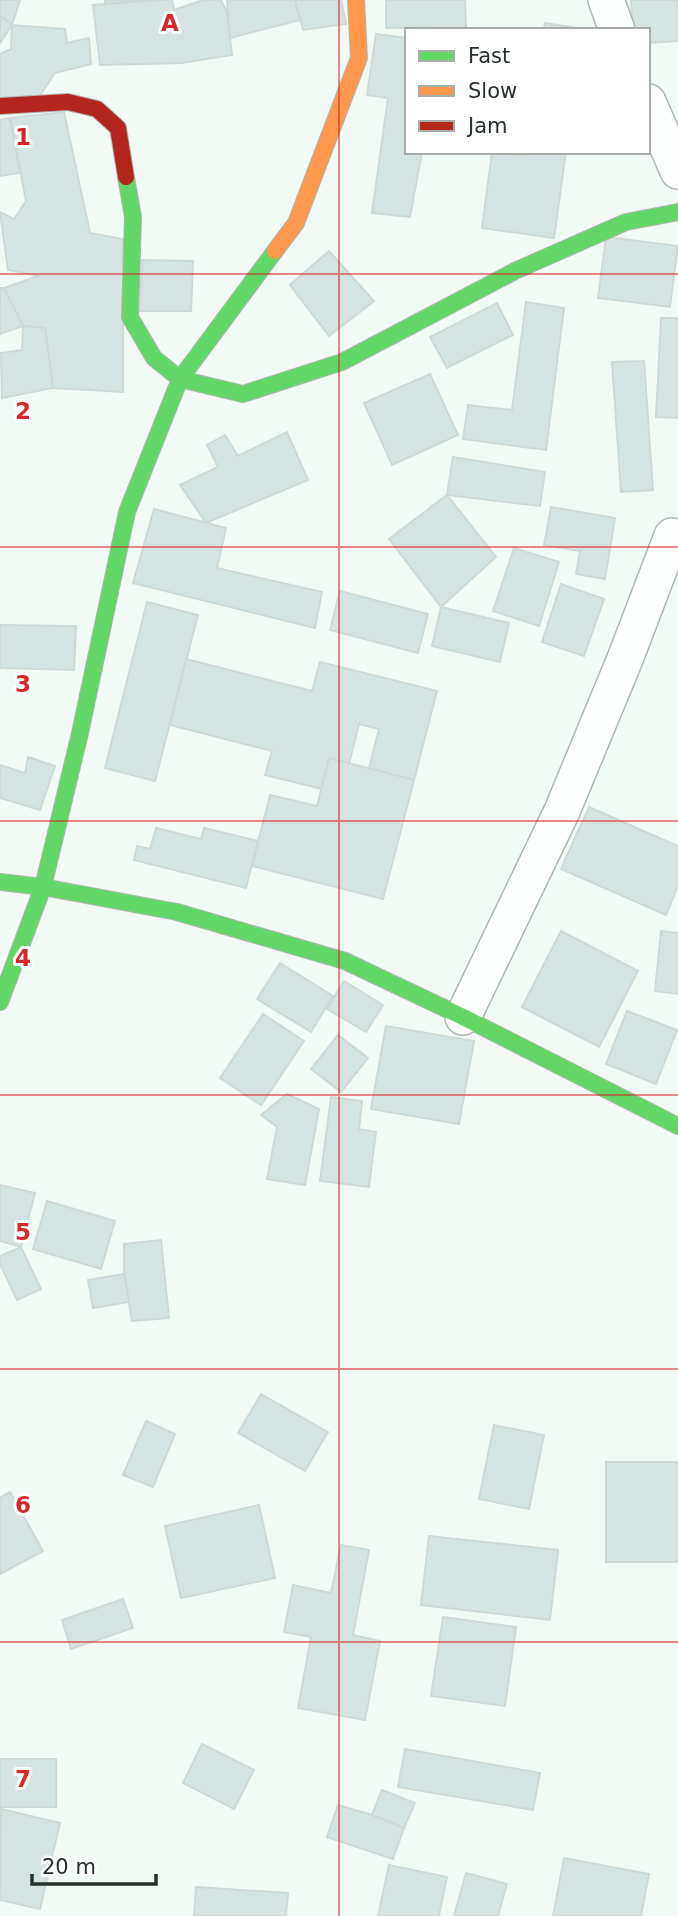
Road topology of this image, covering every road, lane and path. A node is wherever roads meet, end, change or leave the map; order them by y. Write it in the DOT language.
graph roads {
  1 [pos="356,0"];
  2 [pos="606,0"];
  3 [pos="616,28"];
  4 [pos="0,106"];
  5 [pos="650,108"];
  6 [pos="678,171"];
  7 [pos="678,212"];
  8 [pos="180,379"];
  9 [pos="672,536"];
  10 [pos="0,882"];
  11 [pos="43,887"];
  12 [pos="0,1002"];
  13 [pos="463,1017"];
  14 [pos="678,1126"];
  1 -- 8 [label="street"];
  2 -- 3 [label="street"];
  4 -- 8 [label="street"];
  5 -- 6 [label="street"];
  7 -- 8 [label="street"];
  8 -- 11 [label="street"];
  9 -- 13 [label="street"];
  10 -- 11 [label="street"];
  11 -- 12 [label="street"];
  11 -- 13 [label="street"];
  13 -- 14 [label="street"];
}
